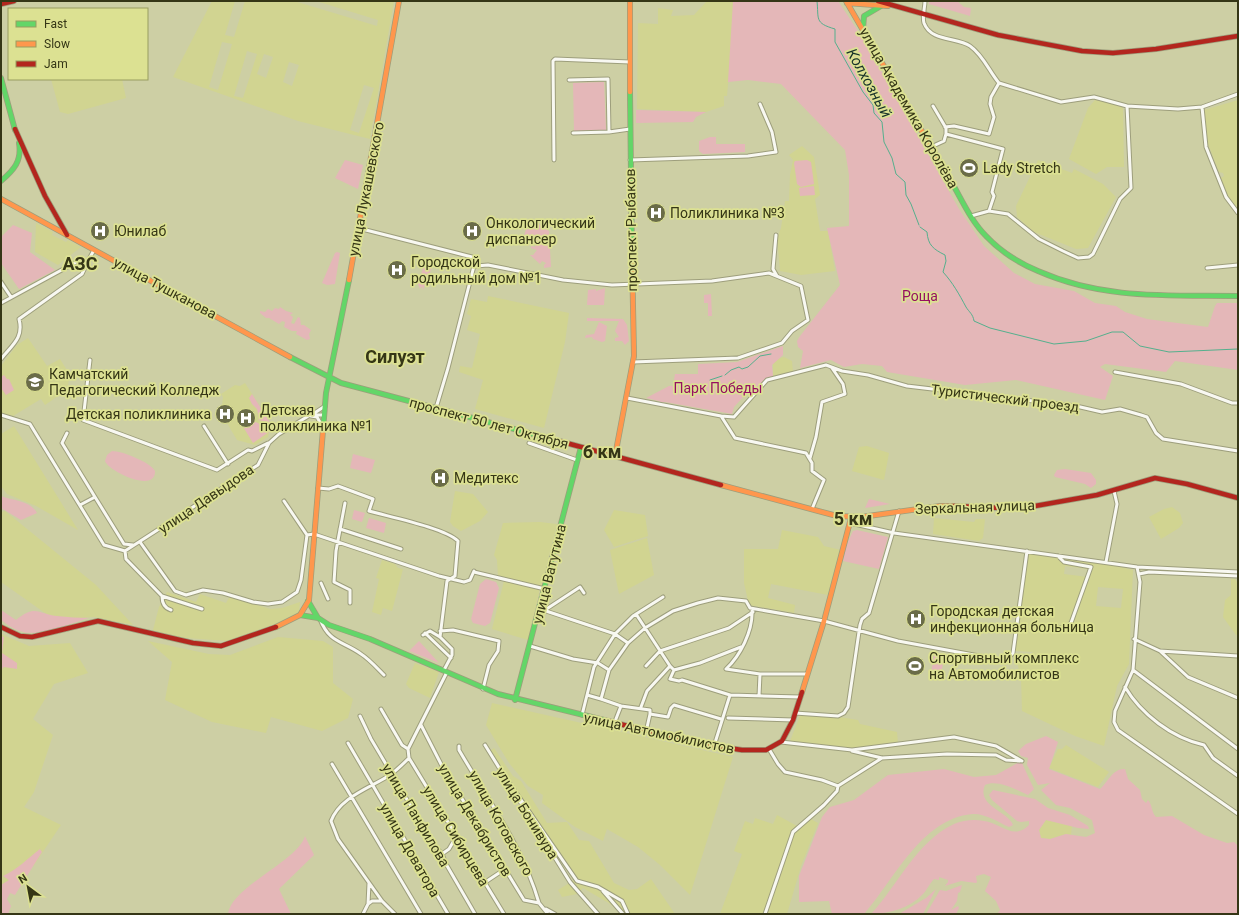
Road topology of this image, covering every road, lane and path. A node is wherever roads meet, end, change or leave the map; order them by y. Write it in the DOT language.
graph roads {
  1 [pos="14,1"];
  2 [pos="399,1"];
  3 [pos="630,1"];
  4 [pos="878,1"];
  5 [pos="925,1"];
  6 [pos="846,2"];
  7 [pos="1,4"];
  8 [pos="883,6"];
  9 [pos="896,7"];
  10 [pos="924,13"];
  11 [pos="863,29"];
  12 [pos="1238,36"];
  13 [pos="630,62"];
  14 [pos="1,78"];
  15 [pos="569,80"];
  16 [pos="999,83"];
  17 [pos="1238,94"];
  18 [pos="760,104"];
  19 [pos="933,106"];
  20 [pos="1127,106"];
  21 [pos="1202,107"];
  22 [pos="945,127"];
  23 [pos="15,128"];
  24 [pos="630,129"];
  25 [pos="609,132"];
  26 [pos="573,133"];
  27 [pos="946,134"];
  28 [pos="930,147"];
  29 [pos="554,160"];
  30 [pos="630,160"];
  31 [pos="1,181"];
  32 [pos="1,199"];
  33 [pos="989,211"];
  34 [pos="1238,213"];
  35 [pos="971,216"];
  36 [pos="358,228"];
  37 [pos="67,235"];
  38 [pos="776,235"];
  39 [pos="94,250"];
  40 [pos="88,261"];
  41 [pos="1238,265"];
  42 [pos="476,266"];
  43 [pos="1207,268"];
  44 [pos="777,276"];
  45 [pos="1,282"];
  46 [pos="633,284"];
  47 [pos="11,296"];
  48 [pos="1238,296"];
  49 [pos="1,303"];
  50 [pos="1,359"];
  51 [pos="90,360"];
  52 [pos="634,362"];
  53 [pos="832,367"];
  54 [pos="1115,372"];
  55 [pos="330,377"];
  56 [pos="627,398"];
  57 [pos="1238,403"];
  58 [pos="325,406"];
  59 [pos="436,408"];
  60 [pos="312,414"];
  61 [pos="1,415"];
  62 [pos="324,415"];
  63 [pos="307,416"];
  64 [pos="721,416"];
  65 [pos="204,426"];
  66 [pos="322,426"];
  67 [pos="67,433"];
  68 [pos="269,443"];
  69 [pos="529,444"];
  70 [pos="580,447"];
  71 [pos="1238,451"];
  72 [pos="615,456"];
  73 [pos="810,458"];
  74 [pos="577,460"];
  75 [pos="228,464"];
  76 [pos="318,488"];
  77 [pos="1114,491"];
  78 [pos="95,497"];
  79 [pos="1238,498"];
  80 [pos="284,501"];
  81 [pos="345,503"];
  82 [pos="80,505"];
  83 [pos="812,509"];
  84 [pos="899,511"];
  85 [pos="870,516"];
  86 [pos="851,520"];
  87 [pos="868,525"];
  88 [pos="340,530"];
  89 [pos="894,533"];
  90 [pos="314,534"];
  91 [pos="306,535"];
  92 [pos="140,542"];
  93 [pos="338,542"];
  94 [pos="134,545"];
  95 [pos="401,549"];
  96 [pos="125,551"];
  97 [pos="1027,551"];
  98 [pos="1058,556"];
  99 [pos="1106,562"];
  100 [pos="1137,567"];
  101 [pos="1238,572"];
  102 [pos="1139,574"];
  103 [pos="1238,576"];
  104 [pos="450,578"];
  105 [pos="321,583"];
  106 [pos="545,589"];
  107 [pos="584,594"];
  108 [pos="162,596"];
  109 [pos="663,597"];
  110 [pos="328,599"];
  111 [pos="308,601"];
  112 [pos="350,603"];
  113 [pos="750,608"];
  114 [pos="202,609"];
  115 [pos="542,609"];
  116 [pos="171,610"];
  117 [pos="752,612"];
  118 [pos="636,614"];
  119 [pos="300,615"];
  120 [pos="319,618"];
  121 [pos="824,621"];
  122 [pos="1,627"];
  123 [pos="1057,627"];
  124 [pos="645,628"];
  125 [pos="859,630"];
  126 [pos="440,631"];
  127 [pos="614,634"];
  128 [pos="440,637"];
  129 [pos="1134,639"];
  130 [pos="628,643"];
  131 [pos="530,646"];
  132 [pos="741,647"];
  133 [pos="660,651"];
  134 [pos="1160,651"];
  135 [pos="1238,656"];
  136 [pos="451,658"];
  137 [pos="598,663"];
  138 [pos="646,666"];
  139 [pos="670,666"];
  140 [pos="609,670"];
  141 [pos="674,670"];
  142 [pos="1133,670"];
  143 [pos="446,671"];
  144 [pos="760,674"];
  145 [pos="807,674"];
  146 [pos="384,675"];
  147 [pos="1125,686"];
  148 [pos="483,688"];
  149 [pos="587,695"];
  150 [pos="730,695"];
  151 [pos="760,696"];
  152 [pos="800,697"];
  153 [pos="1238,698"];
  154 [pos="601,699"];
  155 [pos="516,700"];
  156 [pos="621,706"];
  157 [pos="641,707"];
  158 [pos="381,709"];
  159 [pos="795,713"];
  160 [pos="650,714"];
  161 [pos="360,716"];
  162 [pos="582,716"];
  163 [pos="728,718"];
  164 [pos="721,719"];
  165 [pos="793,720"];
  166 [pos="614,724"];
  167 [pos="421,725"];
  168 [pos="646,732"];
  169 [pos="781,742"];
  170 [pos="348,743"];
  171 [pos="485,744"];
  172 [pos="459,746"];
  173 [pos="714,746"];
  174 [pos="408,749"];
  175 [pos="769,749"];
  176 [pos="1238,749"];
  177 [pos="844,750"];
  178 [pos="410,758"];
  179 [pos="882,758"];
  180 [pos="332,764"];
  181 [pos="392,774"];
  182 [pos="1238,776"];
  183 [pos="507,780"];
  184 [pos="372,786"];
  185 [pos="838,786"];
  186 [pos="350,797"];
  187 [pos="1238,814"];
  188 [pos="456,837"];
  189 [pos="442,854"];
  190 [pos="505,869"];
  191 [pos="369,883"];
  192 [pos="484,883"];
  193 [pos="599,886"];
  194 [pos="382,901"];
  195 [pos="539,903"];
  196 [pos="368,904"];
  197 [pos="545,908"];
  198 [pos="363,914"];
  199 [pos="395,914"];
  200 [pos="422,914"];
  201 [pos="448,914"];
  202 [pos="475,914"];
  203 [pos="504,914"];
  204 [pos="548,914"];
  205 [pos="555,914"];
  206 [pos="598,914"];
  207 [pos="623,914"];
  208 [pos="628,914"];
  209 [pos="765,914"];
  1 -- 7 [label="main road"];
  2 -- 36 [label="main road, улица Лукашевского"];
  3 -- 13 [label="main road, проспект Рыбаков"];
  4 -- 9 [label="main road"];
  5 -- 10 [label="street"];
  6 -- 8 [label="main road"];
  6 -- 11 [label="main road, улица Академика Королёва"];
  8 -- 9 [label="main road"];
  8 -- 11 [label="main road"];
  9 -- 10 [label="main road"];
  10 -- 12 [label="main road"];
  10 -- 16 [label="street"];
  11 -- 28 [label="main road, улица Академика Королёва"];
  13 -- 24 [label="main road, проспект Рыбаков"];
  13 -- 29 [label="street"];
  14 -- 23 [label="main road"];
  15 -- 25 [label="street"];
  16 -- 20 [label="street"];
  16 -- 22 [label="street"];
  17 -- 21 [label="street"];
  18 -- 30 [label="street, проспект Рыбаков"];
  19 -- 22 [label="street"];
  20 -- 21 [label="street"];
  20 -- 33 [label="street"];
  21 -- 34 [label="street"];
  22 -- 27 [label="street"];
  23 -- 31 [label="main road"];
  23 -- 37 [label="main road"];
  24 -- 25 [label="street"];
  24 -- 30 [label="main road, проспект Рыбаков"];
  25 -- 26 [label="street"];
  27 -- 28 [label="street"];
  27 -- 33 [label="street"];
  28 -- 35 [label="main road, улица Академика Королёва"];
  30 -- 46 [label="main road, проспект Рыбаков"];
  32 -- 37 [label="main road, улица Тушканова"];
  33 -- 35 [label="street"];
  35 -- 48 [label="main road, улица Академика Королёва"];
  36 -- 42 [label="street"];
  36 -- 55 [label="main road, улица Лукашевского"];
  37 -- 39 [label="main road, улица Тушканова"];
  38 -- 44 [label="street"];
  39 -- 40 [label="street"];
  39 -- 55 [label="main road, улица Тушканова"];
  40 -- 47 [label="street"];
  40 -- 50 [label="street"];
  41 -- 43 [label="street"];
  42 -- 46 [label="street"];
  42 -- 59 [label="street"];
  44 -- 46 [label="street"];
  44 -- 52 [label="street"];
  45 -- 47 [label="street"];
  46 -- 52 [label="main road, проспект Рыбаков"];
  47 -- 49 [label="street"];
  51 -- 75 [label="street"];
  52 -- 56 [label="main road, проспект Рыбаков"];
  53 -- 64 [label="street, Туристический проезд"];
  53 -- 71 [label="street, Туристический проезд"];
  53 -- 73 [label="street"];
  54 -- 57 [label="street"];
  55 -- 58 [label="main road, улица Лукашевского"];
  55 -- 59 [label="main road, проспект 50 лет Октября"];
  56 -- 64 [label="street"];
  56 -- 72 [label="main road, проспект Рыбаков"];
  58 -- 60 [label="street"];
  58 -- 62 [label="main road, улица Лукашевского"];
  59 -- 70 [label="main road, проспект 50 лет Октября"];
  60 -- 62 [label="street, улица Давыдова"];
  60 -- 63 [label="street, улица Давыдова"];
  61 -- 82 [label="street"];
  62 -- 66 [label="main road, улица Лукашевского"];
  63 -- 66 [label="street"];
  63 -- 68 [label="street, улица Давыдова"];
  64 -- 73 [label="street"];
  65 -- 75 [label="street"];
  66 -- 76 [label="main road, улица Лукашевского"];
  67 -- 78 [label="street"];
  68 -- 75 [label="street"];
  68 -- 92 [label="street, улица Давыдова"];
  69 -- 74 [label="street"];
  70 -- 72 [label="main road, проспект 50 лет Октября"];
  70 -- 74 [label="main road, улица Ватутина"];
  72 -- 83 [label="main road, проспект 50 лет Октября"];
  73 -- 83 [label="street"];
  74 -- 106 [label="main road, улица Ватутина"];
  76 -- 90 [label="main road, улица Лукашевского"];
  76 -- 104 [label="street"];
  77 -- 79 [label="main road, Зеркальная улица"];
  77 -- 84 [label="main road, Зеркальная улица"];
  77 -- 99 [label="street"];
  78 -- 82 [label="street"];
  78 -- 94 [label="street"];
  80 -- 91 [label="street"];
  81 -- 88 [label="street"];
  82 -- 96 [label="street"];
  83 -- 86 [label="main road, проспект 50 лет Октября"];
  84 -- 85 [label="main road, Зеркальная улица"];
  84 -- 89 [label="street"];
  85 -- 86 [label="main road, Зеркальная улица"];
  85 -- 87 [label="street"];
  86 -- 87 [label="street"];
  86 -- 121 [label="main road"];
  87 -- 89 [label="street"];
  88 -- 93 [label="street"];
  88 -- 95 [label="street"];
  89 -- 97 [label="street"];
  89 -- 125 [label="street"];
  90 -- 91 [label="street"];
  90 -- 93 [label="street"];
  90 -- 111 [label="main road, улица Лукашевского"];
  91 -- 92 [label="street"];
  92 -- 94 [label="street, улица Давыдова"];
  93 -- 104 [label="street"];
  93 -- 112 [label="street"];
  94 -- 96 [label="street, улица Давыдова"];
  96 -- 108 [label="street"];
  97 -- 98 [label="street"];
  97 -- 125 [label="street"];
  98 -- 99 [label="street"];
  98 -- 123 [label="street"];
  99 -- 100 [label="street"];
  100 -- 101 [label="street"];
  100 -- 102 [label="street"];
  102 -- 103 [label="street"];
  102 -- 129 [label="street"];
  104 -- 106 [label="street"];
  104 -- 126 [label="street"];
  105 -- 110 [label="street"];
  106 -- 115 [label="main road, улица Ватутина"];
  107 -- 115 [label="street"];
  108 -- 114 [label="street"];
  108 -- 116 [label="street"];
  109 -- 118 [label="street"];
  111 -- 119 [label="main road"];
  111 -- 120 [label="main road"];
  113 -- 117 [label="street"];
  113 -- 121 [label="street"];
  113 -- 124 [label="street"];
  115 -- 127 [label="street"];
  115 -- 131 [label="main road, улица Ватутина"];
  117 -- 132 [label="street"];
  117 -- 133 [label="street"];
  118 -- 124 [label="street"];
  118 -- 127 [label="street"];
  119 -- 120 [label="main road, улица Автомобилистов"];
  119 -- 122 [label="main road"];
  120 -- 143 [label="main road, улица Автомобилистов"];
  120 -- 146 [label="street"];
  121 -- 125 [label="street"];
  121 -- 145 [label="main road"];
  124 -- 130 [label="street"];
  124 -- 133 [label="street"];
  125 -- 159 [label="street"];
  126 -- 128 [label="street"];
  126 -- 148 [label="street"];
  127 -- 130 [label="street"];
  127 -- 137 [label="street"];
  128 -- 136 [label="street"];
  128 -- 136 [label="street"];
  129 -- 134 [label="street"];
  129 -- 142 [label="street"];
  130 -- 140 [label="street"];
  131 -- 137 [label="street"];
  131 -- 155 [label="main road, улица Ватутина"];
  132 -- 141 [label="street"];
  132 -- 144 [label="street"];
  133 -- 138 [label="street"];
  133 -- 139 [label="street"];
  134 -- 135 [label="street"];
  134 -- 153 [label="street"];
  136 -- 143 [label="street"];
  137 -- 140 [label="street"];
  137 -- 149 [label="street"];
  139 -- 141 [label="street"];
  139 -- 157 [label="street"];
  140 -- 154 [label="street"];
  141 -- 150 [label="street"];
  142 -- 147 [label="street"];
  142 -- 176 [label="street"];
  143 -- 148 [label="main road, улица Автомобилистов"];
  143 -- 167 [label="street"];
  144 -- 145 [label="street"];
  144 -- 151 [label="street"];
  145 -- 152 [label="main road"];
  147 -- 182 [label="street"];
  147 -- 187 [label="street"];
  148 -- 155 [label="main road, улица Автомобилистов"];
  149 -- 154 [label="street"];
  149 -- 162 [label="street"];
  150 -- 151 [label="street"];
  150 -- 164 [label="street"];
  151 -- 152 [label="street"];
  152 -- 159 [label="main road"];
  154 -- 156 [label="street"];
  155 -- 162 [label="main road, улица Автомобилистов"];
  156 -- 157 [label="street"];
  156 -- 166 [label="street"];
  157 -- 160 [label="street"];
  158 -- 174 [label="street"];
  159 -- 165 [label="main road"];
  160 -- 164 [label="street"];
  160 -- 168 [label="street"];
  161 -- 181 [label="street, улица Панфилова"];
  162 -- 166 [label="main road, улица Автомобилистов"];
  163 -- 165 [label="street"];
  164 -- 173 [label="street"];
  165 -- 169 [label="main road"];
  166 -- 168 [label="main road, улица Автомобилистов"];
  167 -- 174 [label="street"];
  167 -- 190 [label="street, улица Декабристов"];
  168 -- 173 [label="main road, улица Автомобилистов"];
  169 -- 175 [label="main road, улица Автомобилистов"];
  169 -- 177 [label="street"];
  170 -- 184 [label="street, улица Доватора"];
  171 -- 183 [label="street, улица Бонивура"];
  172 -- 195 [label="street, улица Котовского"];
  173 -- 175 [label="main road, улица Автомобилистов"];
  174 -- 178 [label="street, улица Сибирцева"];
  175 -- 185 [label="street"];
  177 -- 179 [label="street"];
  177 -- 179 [label="street"];
  178 -- 181 [label="street"];
  178 -- 188 [label="street, улица Сибирцева"];
  179 -- 185 [label="street"];
  180 -- 186 [label="street"];
  181 -- 184 [label="street"];
  181 -- 189 [label="street, улица Панфилова"];
  183 -- 206 [label="street, улица Бонивура"];
  183 -- 208 [label="street"];
  184 -- 186 [label="street"];
  184 -- 201 [label="street, улица Доватора"];
  185 -- 209 [label="street"];
  186 -- 191 [label="street"];
  186 -- 200 [label="street"];
  188 -- 189 [label="street"];
  188 -- 192 [label="street, улица Сибирцева"];
  189 -- 202 [label="street, улица Панфилова"];
  190 -- 192 [label="street"];
  190 -- 195 [label="street, улица Декабристов"];
  191 -- 194 [label="street"];
  191 -- 196 [label="street"];
  192 -- 203 [label="street, улица Сибирцева"];
  193 -- 207 [label="street"];
  194 -- 196 [label="street"];
  194 -- 199 [label="street"];
  195 -- 197 [label="street, улица Декабристов"];
  196 -- 198 [label="street"];
  197 -- 204 [label="street"];
  197 -- 205 [label="street"];
}
